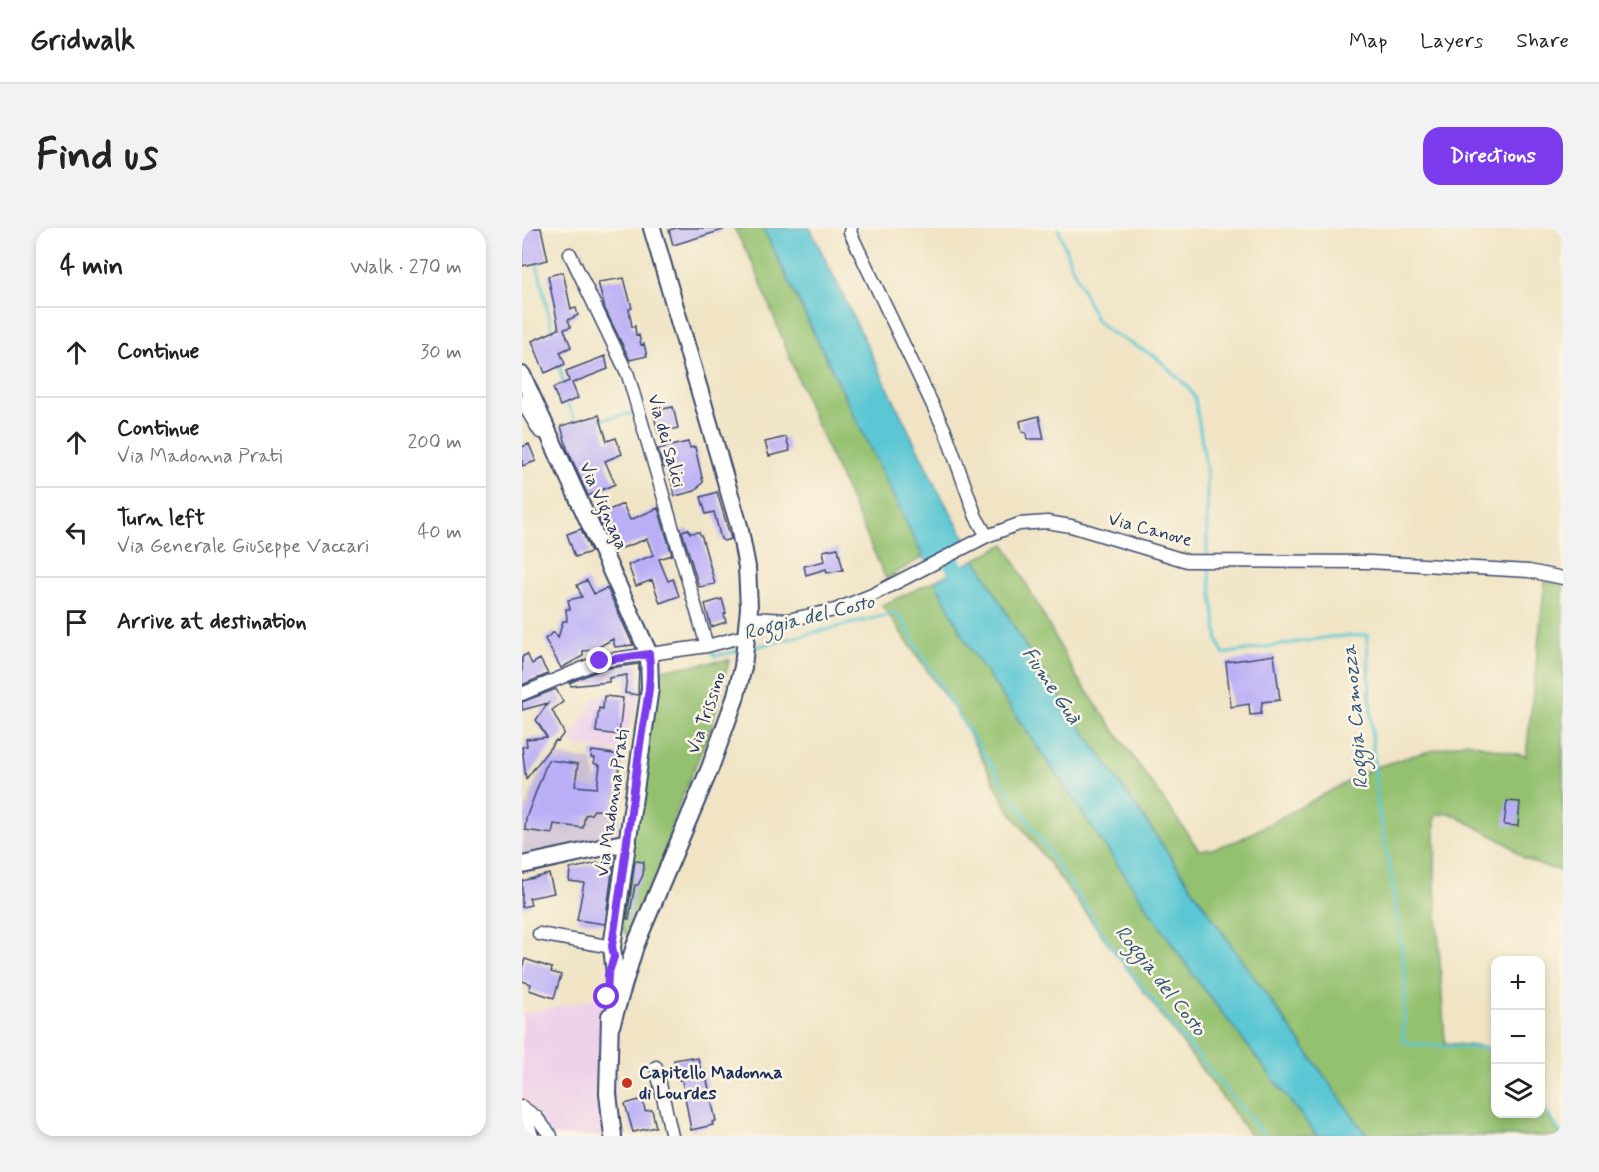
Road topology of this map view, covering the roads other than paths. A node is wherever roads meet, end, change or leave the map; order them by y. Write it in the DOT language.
graph roads {
  1 [pos="652,228"];
  2 [pos="851,228"];
  3 [pos="570,254"];
  4 [pos="522,375"];
  5 [pos="522,402"];
  6 [pos="546,427"];
  7 [pos="987,536"];
  8 [pos="1563,578"];
  9 [pos="748,618"];
  10 [pos="737,638"];
  11 [pos="706,645"];
  12 [pos="649,654"];
  13 [pos="522,694"];
  14 [pos="628,842"];
  15 [pos="522,865"];
  16 [pos="539,934"];
  17 [pos="635,946"];
  18 [pos="613,947"];
  19 [pos="618,1001"];
  20 [pos="611,1026"];
  21 [pos="656,1067"];
  22 [pos="522,1108"];
  23 [pos="532,1136"];
  24 [pos="551,1136"];
  25 [pos="613,1136"];
  26 [pos="672,1136"];
  1 -- 9 [label="main road, Via Trissino"];
  2 -- 7 [label="street"];
  3 -- 11 [label="street, Via dei Salici"];
  4 -- 6 [label="main road, Via Vignaga"];
  5 -- 6 [label="street"];
  6 -- 12 [label="main road, Via Vignaga"];
  7 -- 8 [label="street, Via Canove"];
  7 -- 9 [label="street, Via Canove"];
  9 -- 17 [label="main road, Via Trissino"];
  10 -- 11 [label="street"];
  11 -- 12 [label="street"];
  12 -- 13 [label="street"];
  12 -- 14 [label="main road, Via Madonna Prati"];
  14 -- 15 [label="main road"];
  14 -- 18 [label="main road, Via Madonna Prati"];
  16 -- 18 [label="street"];
  17 -- 18 [label="main road"];
  17 -- 19 [label="main road, Via Trissino"];
  18 -- 19 [label="main road"];
  18 -- 20 [label="main road"];
  19 -- 20 [label="main road, Via Trissino"];
  20 -- 25 [label="main road"];
  21 -- 26 [label="street"];
  22 -- 23 [label="street"];
  22 -- 24 [label="street"];
}
